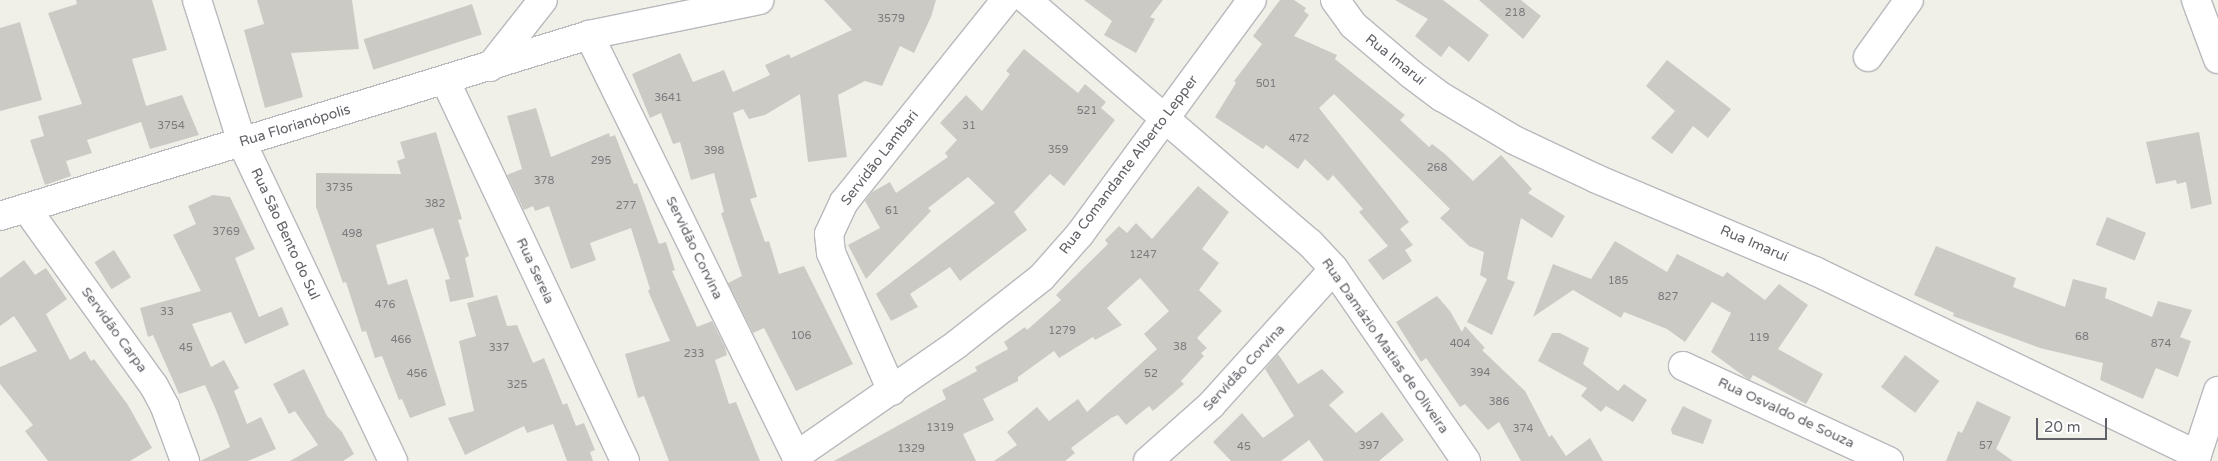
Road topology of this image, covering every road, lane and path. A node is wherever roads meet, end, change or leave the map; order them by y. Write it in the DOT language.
graph roads {
  1 [pos="197,0"];
  2 [pos="543,0"];
  3 [pos="670,0"];
  4 [pos="759,0"];
  5 [pos="1006,0"];
  6 [pos="1027,0"];
  7 [pos="1252,0"];
  8 [pos="1335,0"];
  9 [pos="1909,0"];
  10 [pos="2196,0"];
  11 [pos="589,35"];
  12 [pos="1868,57"];
  13 [pos="2218,59"];
  14 [pos="490,67"];
  15 [pos="445,80"];
  16 [pos="1166,117"];
  17 [pos="242,143"];
  18 [pos="26,208"];
  19 [pos="0,216"];
  20 [pos="1334,269"];
  21 [pos="1684,366"];
  22 [pos="892,391"];
  23 [pos="2218,391"];
  24 [pos="797,458"];
  25 [pos="2196,458"];
  26 [pos="185,461"];
  27 [pos="393,461"];
  28 [pos="625,461"];
  29 [pos="1148,461"];
  30 [pos="1466,461"];
  31 [pos="1889,461"];
  1 -- 17 [label="street, Rua São Bento do Sul"];
  2 -- 14 [label="street"];
  3 -- 11 [label="street, Rua Florianópolis"];
  4 -- 11 [label="street, Rua Florianópolis"];
  5 -- 22 [label="street, Servidão Lambari"];
  6 -- 16 [label="street, Rua Damázio Matias de Oliveira"];
  7 -- 16 [label="street, Rua Comandante Alberto Lepper"];
  8 -- 25 [label="street, Rua Imaruí"];
  9 -- 12 [label="street"];
  10 -- 13 [label="street"];
  11 -- 14 [label="street, Rua Florianópolis"];
  11 -- 24 [label="street, Servidão Corvina"];
  14 -- 15 [label="street, Rua Florianópolis"];
  15 -- 17 [label="street, Rua Florianópolis"];
  15 -- 28 [label="street, Rua Sereia"];
  16 -- 20 [label="street, Rua Damázio Matias de Oliveira"];
  16 -- 22 [label="street, Rua Comandante Alberto Lepper"];
  17 -- 18 [label="street, Rua Florianópolis"];
  17 -- 27 [label="street, Rua São Bento do Sul"];
  18 -- 19 [label="street, Rua Florianópolis"];
  18 -- 26 [label="street, Servidão Carpa"];
  20 -- 29 [label="street, Servidão Corvina"];
  20 -- 30 [label="street, Rua Damázio Matias de Oliveira"];
  21 -- 31 [label="street, Rua Osvaldo de Souza"];
  22 -- 24 [label="street, Rua Comandante Alberto Lepper"];
  23 -- 25 [label="street"];
}
